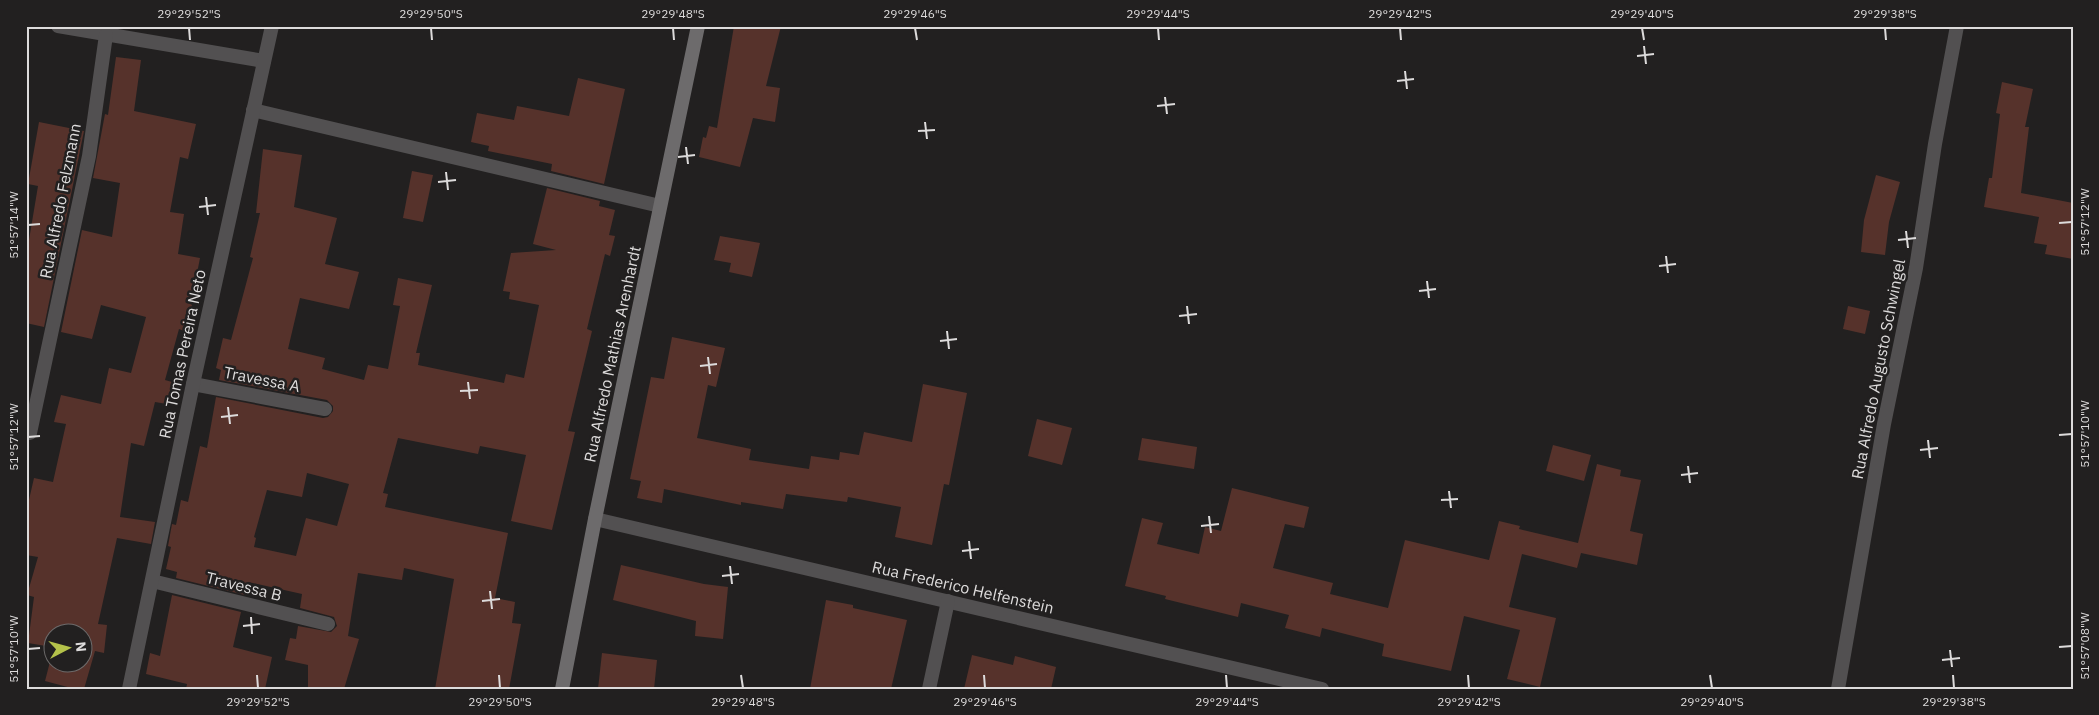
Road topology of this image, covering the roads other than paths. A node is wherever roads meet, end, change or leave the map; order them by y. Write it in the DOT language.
graph roads {
  1 [pos="58,26"];
  2 [pos="272,26"];
  3 [pos="698,26"];
  4 [pos="1957,26"];
  5 [pos="106,35"];
  6 [pos="264,61"];
  7 [pos="253,110"];
  8 [pos="660,206"];
  9 [pos="193,384"];
  10 [pos="324,409"];
  11 [pos="30,433"];
  12 [pos="595,519"];
  13 [pos="152,581"];
  14 [pos="948,601"];
  15 [pos="328,624"];
  16 [pos="129,689"];
  17 [pos="562,689"];
  18 [pos="929,689"];
  19 [pos="1322,689"];
  20 [pos="1838,689"];
  1 -- 5 [label="street"];
  2 -- 6 [label="street, Rua Tomas Pereira Neto"];
  3 -- 8 [label="main road, Rua Alfredo Mathias Arenhardt"];
  4 -- 20 [label="street, Rua Alfredo Augusto Schwingel"];
  5 -- 6 [label="street"];
  5 -- 11 [label="street, Rua Alfredo Felzmann"];
  6 -- 7 [label="street, Rua Tomas Pereira Neto"];
  7 -- 8 [label="street"];
  7 -- 9 [label="street, Rua Tomas Pereira Neto"];
  8 -- 12 [label="main road, Rua Alfredo Mathias Arenhardt"];
  9 -- 10 [label="street, Travessa A"];
  9 -- 13 [label="street, Rua Tomas Pereira Neto"];
  12 -- 14 [label="street, Rua Frederico Helfenstein"];
  12 -- 17 [label="main road, Rua Alfredo Mathias Arenhardt"];
  13 -- 15 [label="street, Travessa B"];
  13 -- 16 [label="street, Rua Tomas Pereira Neto"];
  14 -- 18 [label="street"];
  14 -- 19 [label="street, Rua Frederico Helfenstein"];
}
